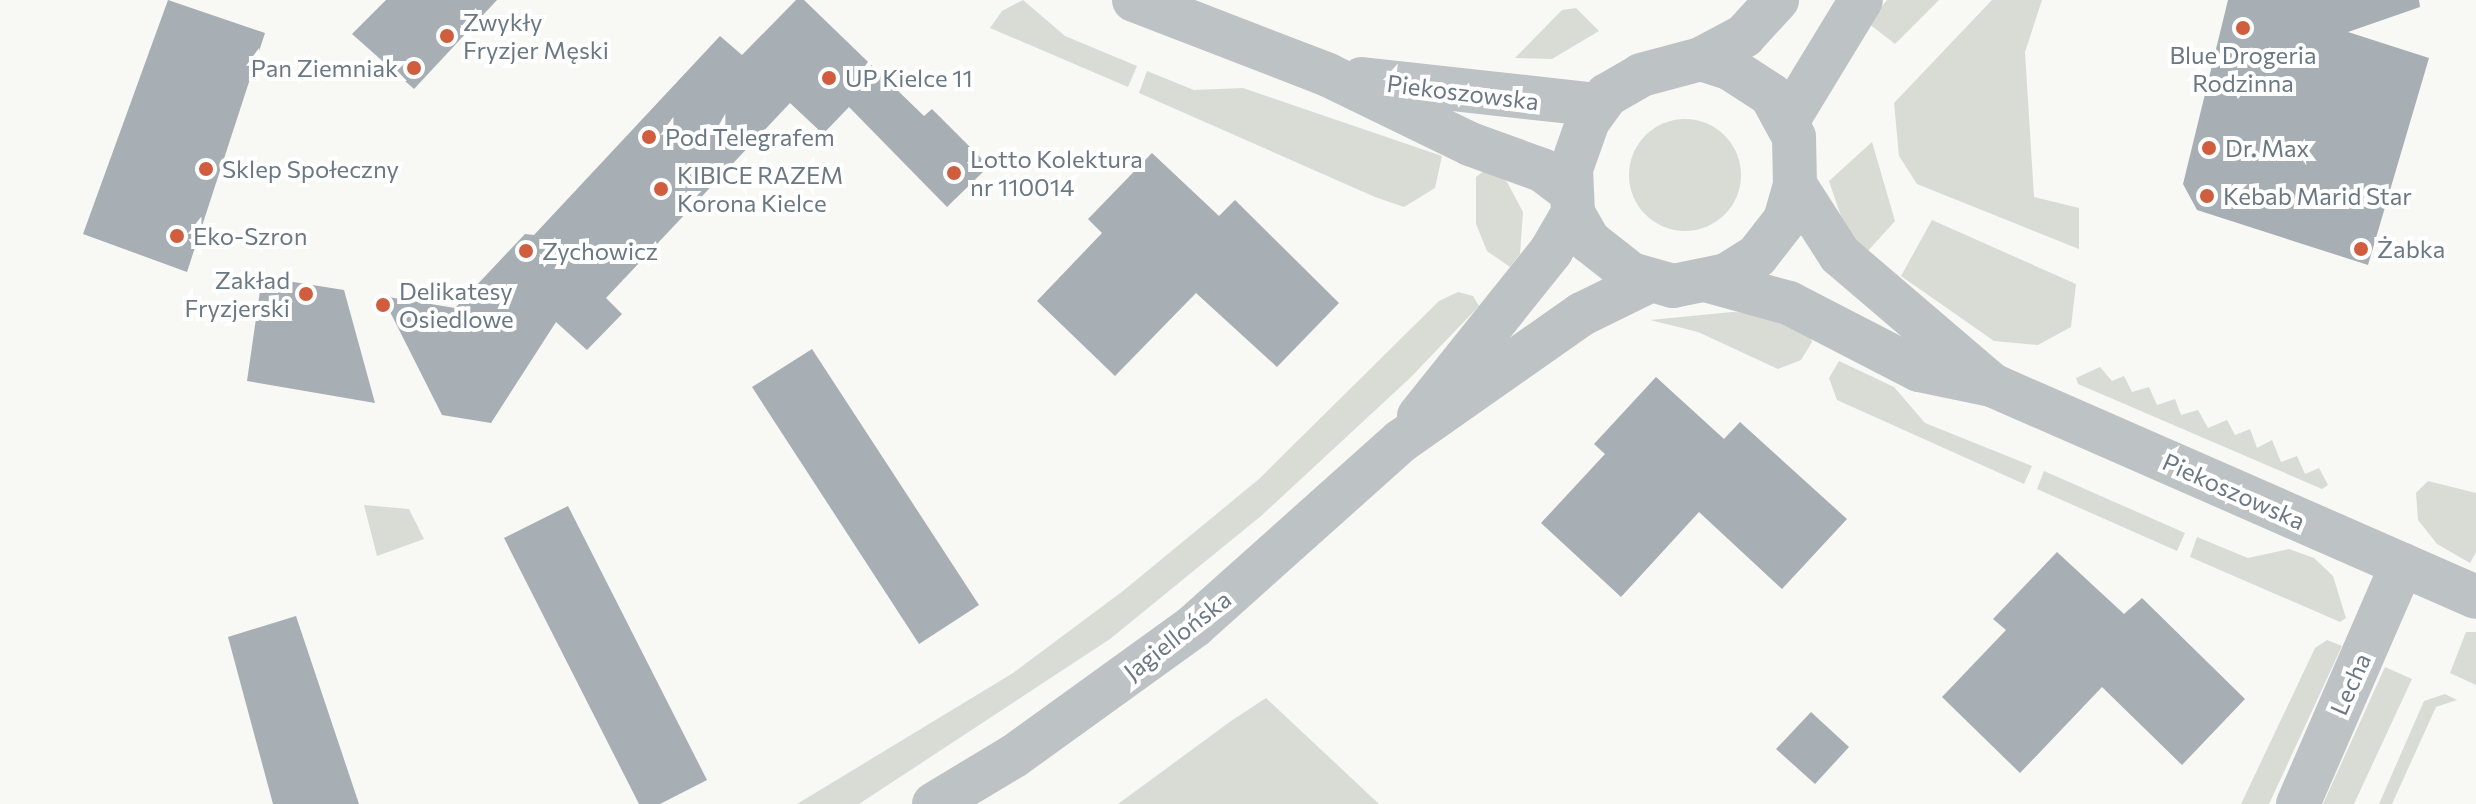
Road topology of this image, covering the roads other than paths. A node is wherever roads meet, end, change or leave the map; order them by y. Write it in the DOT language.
graph roads {
  1 [pos="1134,0"];
  2 [pos="1777,0"];
  3 [pos="1861,0"];
  4 [pos="1701,59"];
  5 [pos="1328,75"];
  6 [pos="1598,105"];
  7 [pos="1788,120"];
  8 [pos="1795,185"];
  9 [pos="1571,201"];
  10 [pos="1649,281"];
  11 [pos="1709,281"];
  12 [pos="1992,385"];
  13 [pos="1401,441"];
  14 [pos="2402,565"];
  15 [pos="2476,597"];
  16 [pos="934,804"];
  17 [pos="2298,804"];
  1 -- 5 [label="street, Piekoszowska"];
  2 -- 4 [label="street"];
  3 -- 7 [label="street"];
  4 -- 6 [label="street"];
  4 -- 7 [label="street"];
  5 -- 6 [label="street, Piekoszowska"];
  5 -- 9 [label="street, Piekoszowska"];
  6 -- 9 [label="street"];
  7 -- 8 [label="street"];
  8 -- 11 [label="street"];
  8 -- 12 [label="street, Piekoszowska"];
  9 -- 10 [label="street"];
  9 -- 13 [label="street, Jagiellońska"];
  10 -- 11 [label="street"];
  10 -- 13 [label="street, Jagiellońska"];
  11 -- 12 [label="street, Piekoszowska"];
  12 -- 14 [label="street, Piekoszowska"];
  13 -- 16 [label="street, Jagiellońska"];
  14 -- 15 [label="street, Piekoszowska"];
  14 -- 17 [label="street, Lecha"];
}
